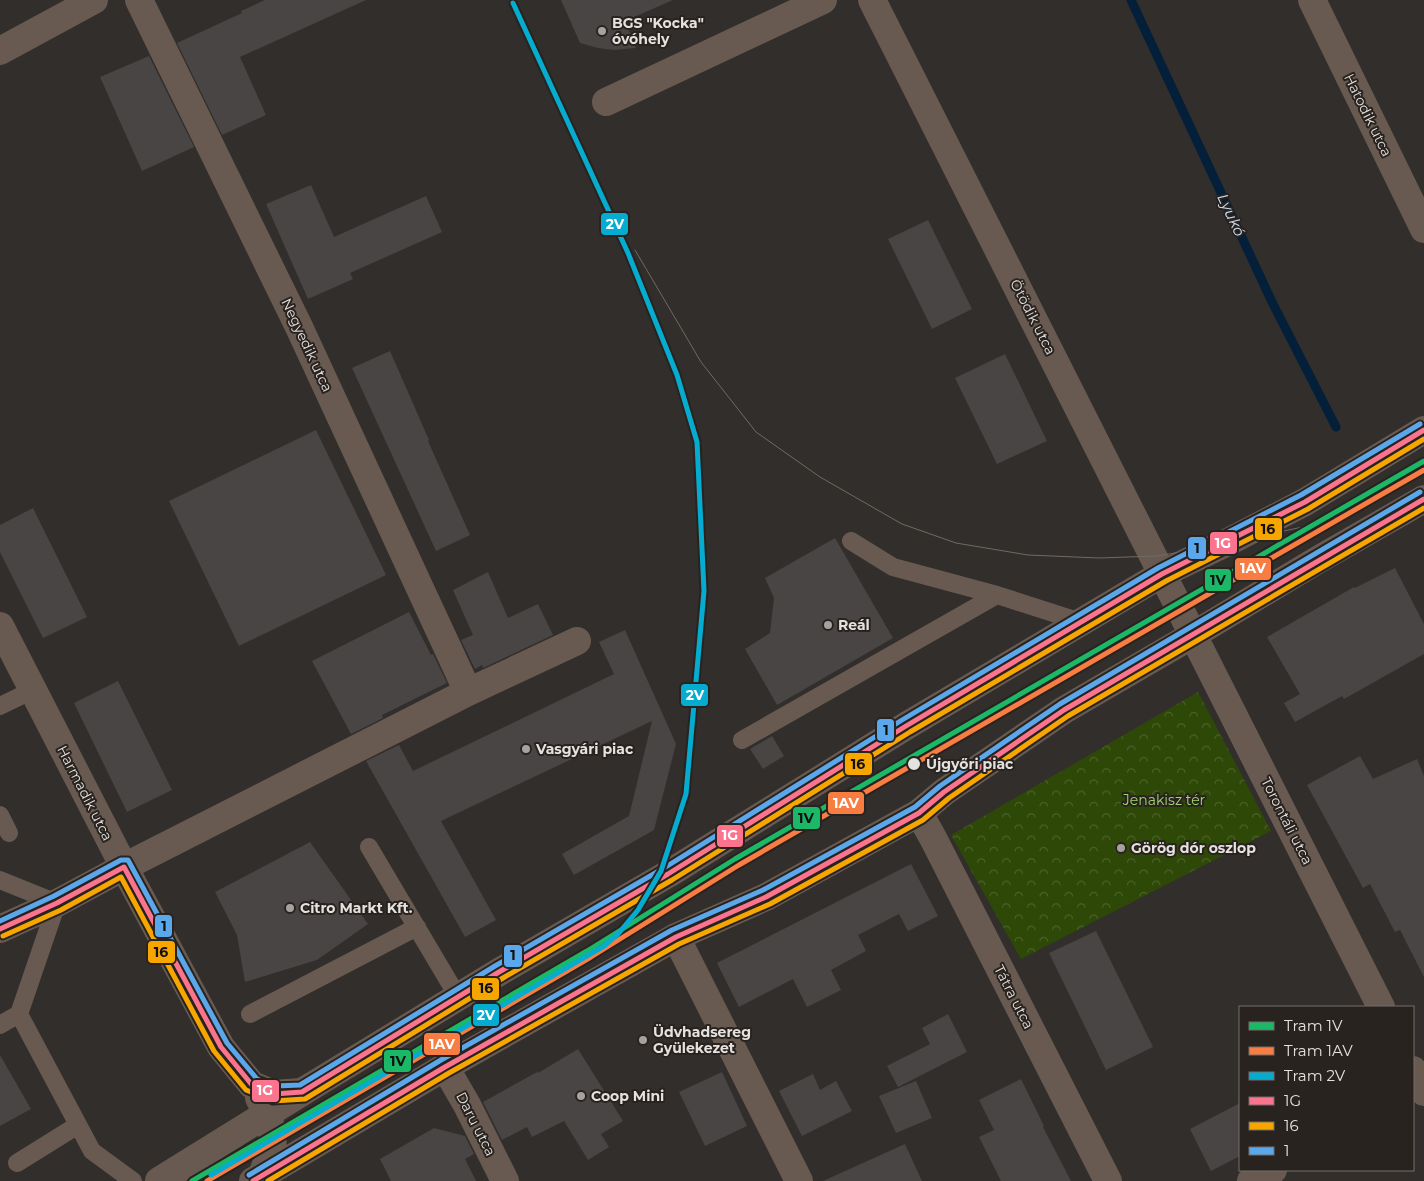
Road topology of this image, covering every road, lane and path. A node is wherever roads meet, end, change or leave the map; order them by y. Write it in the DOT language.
graph roads {
  1 [pos="94,0"];
  2 [pos="139,0"];
  3 [pos="823,0"];
  4 [pos="872,0"];
  5 [pos="1312,0"];
  6 [pos="0,50"];
  7 [pos="606,102"];
  8 [pos="1424,229"];
  9 [pos="1424,430"];
  10 [pos="1424,499"];
  11 [pos="851,541"];
  12 [pos="1162,574"];
  13 [pos="997,595"];
  14 [pos="1081,622"];
  15 [pos="0,626"];
  16 [pos="1193,635"];
  17 [pos="577,641"];
  18 [pos="33,690"];
  19 [pos="468,692"];
  20 [pos="0,706"];
  21 [pos="742,740"];
  22 [pos="919,814"];
  23 [pos="0,815"];
  24 [pos="9,833"];
  25 [pos="370,847"];
  26 [pos="124,868"];
  27 [pos="0,880"];
  28 [pos="57,903"];
  29 [pos="417,927"];
  30 [pos="0,929"];
  31 [pos="676,937"];
  32 [pos="458,997"];
  33 [pos="1380,1006"];
  34 [pos="19,1014"];
  35 [pos="250,1014"];
  36 [pos="0,1025"];
  37 [pos="445,1067"];
  38 [pos="1414,1072"];
  39 [pos="252,1086"];
  40 [pos="302,1092"];
  41 [pos="1424,1093"];
  42 [pos="267,1114"];
  43 [pos="78,1125"];
  44 [pos="17,1163"];
  45 [pos="1271,1171"];
  46 [pos="257,1178"];
  47 [pos="133,1181"];
  48 [pos="159,1181"];
  49 [pos="505,1181"];
  50 [pos="799,1181"];
  51 [pos="1108,1181"];
  52 [pos="1251,1181"];
  1 -- 6 [label="street"];
  2 -- 19 [label="street, Negyedik utca"];
  3 -- 7 [label="street"];
  4 -- 12 [label="street, Ötödik utca"];
  5 -- 8 [label="street, Hatodik utca"];
  9 -- 12 [label="street"];
  10 -- 16 [label="street"];
  11 -- 13 [label="lane"];
  12 -- 14 [label="street"];
  12 -- 16 [label="street, Ötödik utca"];
  13 -- 14 [label="lane"];
  13 -- 21 [label="lane"];
  14 -- 32 [label="street"];
  15 -- 18 [label="street, Harmadik utca"];
  16 -- 22 [label="street"];
  16 -- 33 [label="street, Torontáli utca"];
  17 -- 19 [label="street"];
  18 -- 20 [label="lane"];
  18 -- 26 [label="street, Harmadik utca"];
  19 -- 26 [label="street"];
  22 -- 31 [label="street"];
  22 -- 51 [label="street, Tátra utca"];
  23 -- 24 [label="lane"];
  25 -- 29 [label="lane"];
  26 -- 28 [label="street"];
  26 -- 39 [label="street, Harmadik utca"];
  27 -- 28 [label="lane"];
  28 -- 30 [label="street"];
  28 -- 34 [label="lane"];
  29 -- 32 [label="lane"];
  29 -- 35 [label="lane"];
  31 -- 37 [label="street"];
  31 -- 50 [label="street"];
  32 -- 40 [label="street"];
  34 -- 36 [label="lane"];
  34 -- 43 [label="lane"];
  37 -- 46 [label="street"];
  37 -- 49 [label="street, Daru utca"];
  38 -- 41 [label="street"];
  39 -- 40 [label="street"];
  39 -- 42 [label="street, Harmadik utca"];
  40 -- 42 [label="street"];
  42 -- 46 [label="street, Harmadik utca"];
  42 -- 48 [label="street"];
  43 -- 44 [label="lane"];
  43 -- 47 [label="lane"];
  45 -- 52 [label="street"];
}
